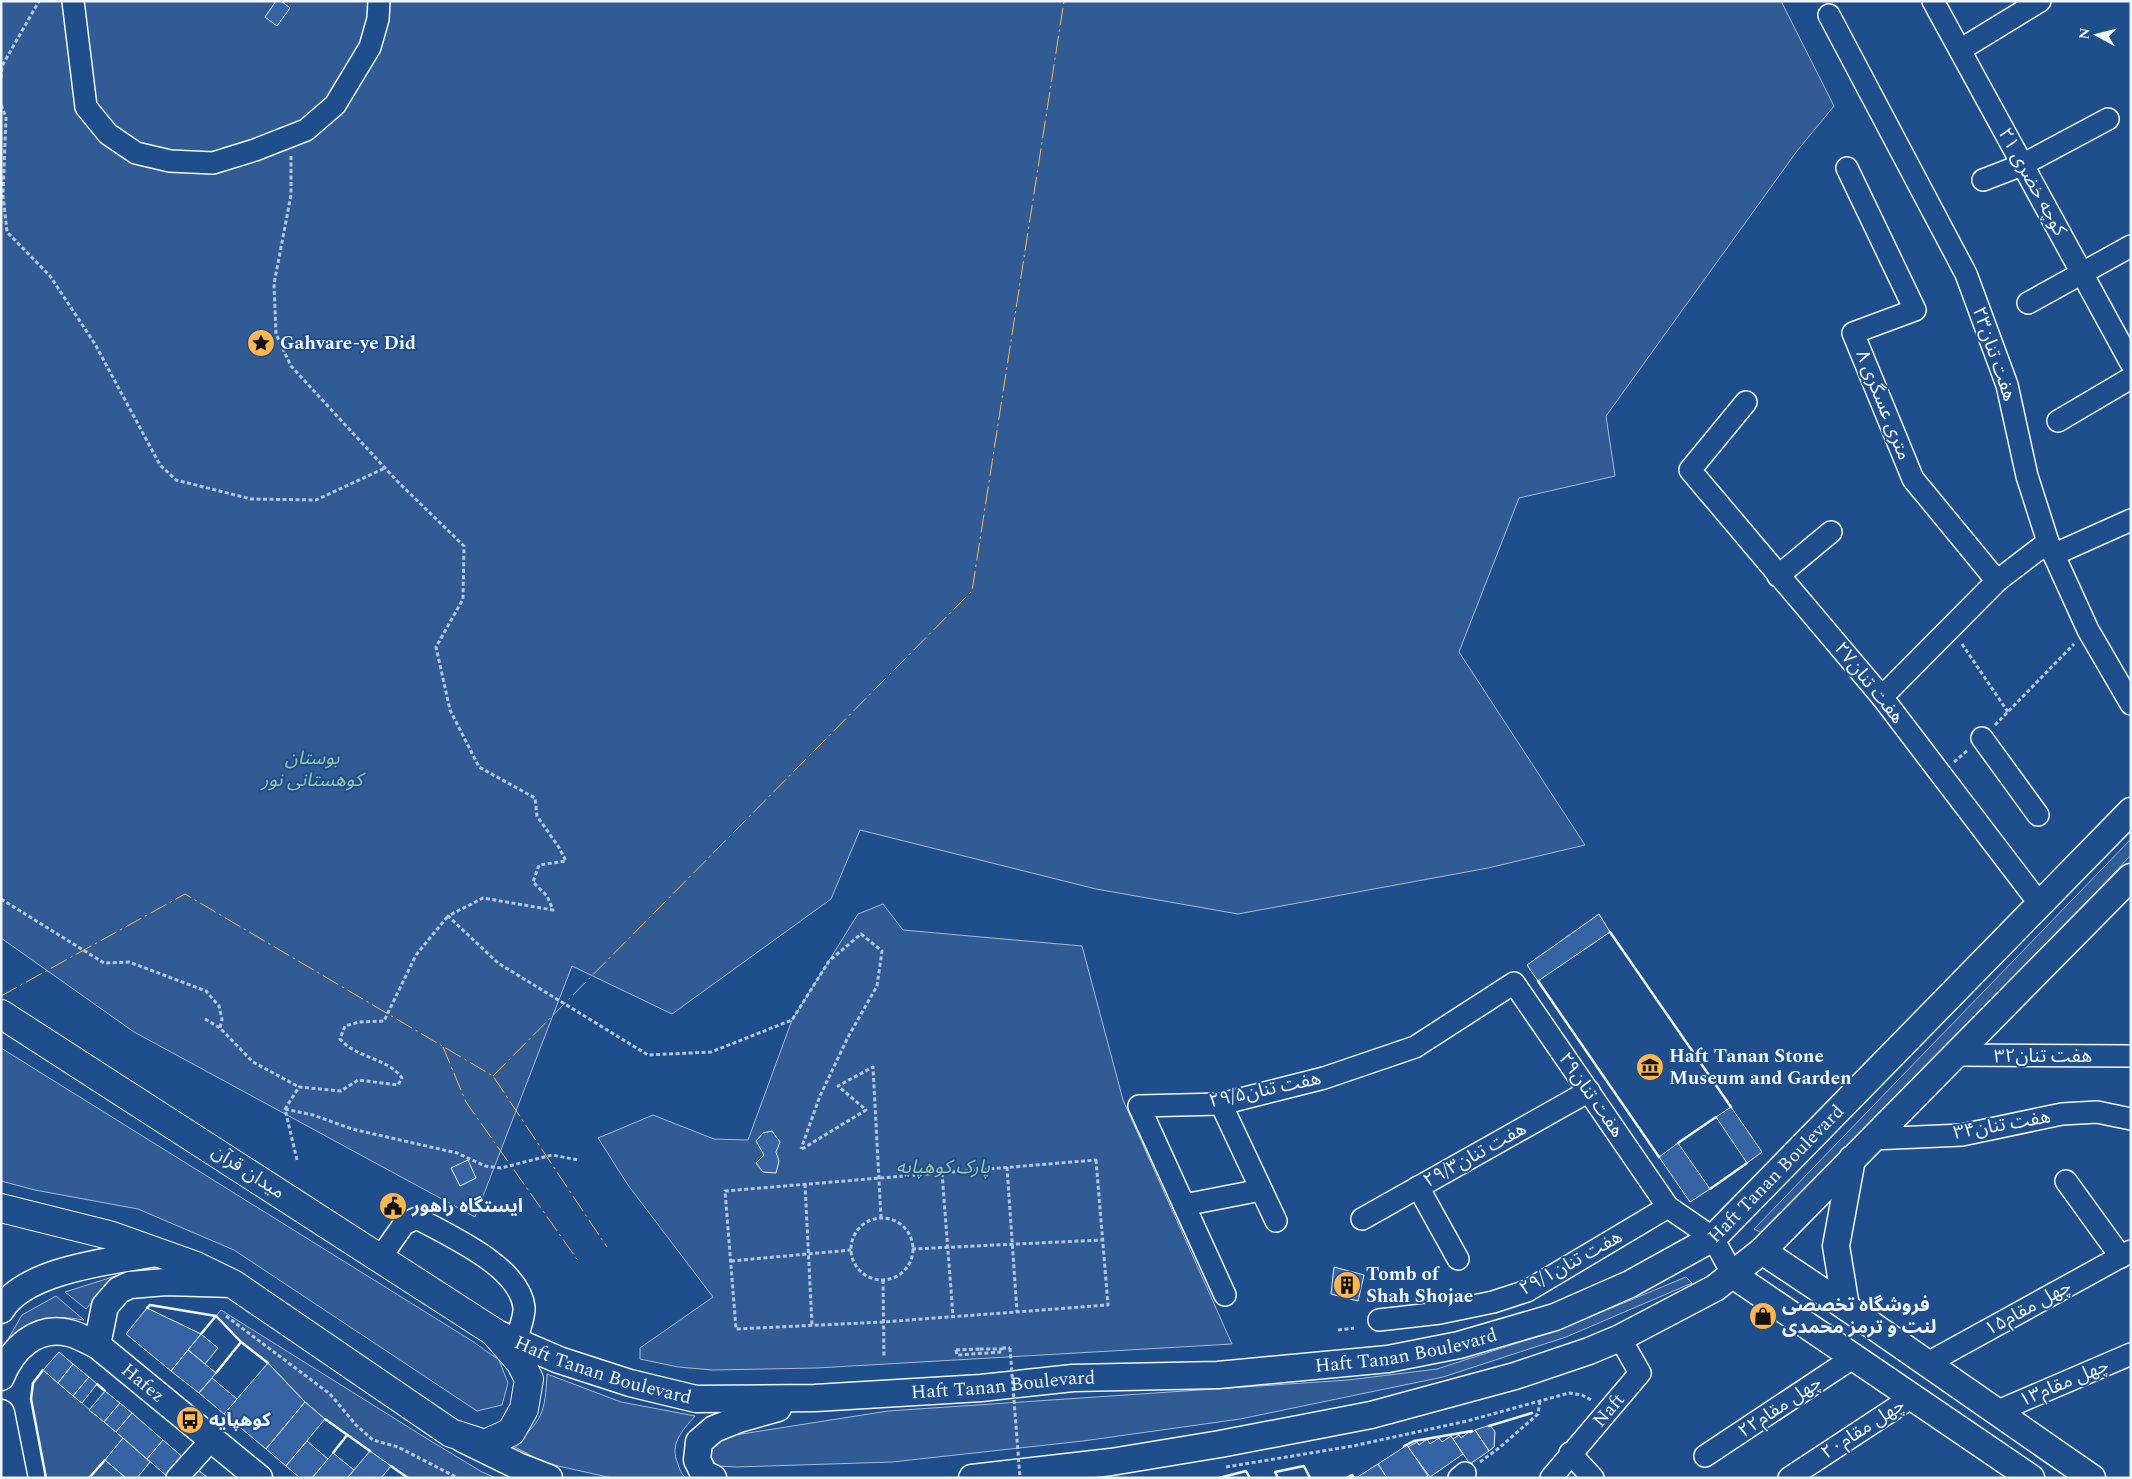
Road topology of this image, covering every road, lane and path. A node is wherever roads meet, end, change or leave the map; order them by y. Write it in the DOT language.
graph roads {
  1 [pos="39,1"];
  2 [pos="73,1"];
  3 [pos="379,1"];
  4 [pos="1933,1"];
  5 [pos="2040,1"];
  6 [pos="1829,15"];
  7 [pos="1960,50"];
  8 [pos="1,78"];
  9 [pos="1,104"];
  10 [pos="2108,119"];
  11 [pos="291,135"];
  12 [pos="2022,164"];
  13 [pos="1847,168"];
  14 [pos="1983,180"];
  15 [pos="2131,246"];
  16 [pos="2082,273"];
  17 [pos="2028,303"];
  18 [pos="2131,363"];
  19 [pos="2131,378"];
  20 [pos="1746,402"];
  21 [pos="2058,420"];
  22 [pos="385,468"];
  23 [pos="2131,520"];
  24 [pos="1831,532"];
  25 [pos="2051,548"];
  26 [pos="1778,576"];
  27 [pos="1997,581"];
  28 [pos="1951,628"];
  29 [pos="2088,630"];
  30 [pos="1882,697"];
  31 [pos="2131,704"];
  32 [pos="2008,712"];
  33 [pos="1982,738"];
  34 [pos="1940,773"];
  35 [pos="2131,811"];
  36 [pos="2038,815"];
  37 [pos="2131,877"];
  38 [pos="1,899"];
  39 [pos="2039,903"];
  40 [pos="448,916"];
  41 [pos="1514,983"];
  42 [pos="1,1014"];
  43 [pos="205,1018"];
  44 [pos="220,1028"];
  45 [pos="1955,1056"];
  46 [pos="2131,1056"];
  47 [pos="299,1086"];
  48 [pos="1589,1091"];
  49 [pos="1221,1104"];
  50 [pos="285,1109"];
  51 [pos="2131,1119"];
  52 [pos="1872,1139"];
  53 [pos="1852,1159"];
  54 [pos="297,1160"];
  55 [pos="578,1160"];
  56 [pos="1007,1168"];
  57 [pos="942,1173"];
  58 [pos="879,1178"];
  59 [pos="2066,1181"];
  60 [pos="805,1184"];
  61 [pos="1418,1187"];
  62 [pos="1261,1190"];
  63 [pos="1184,1205"];
  64 [pos="1668,1207"];
  65 [pos="1,1208"];
  66 [pos="881,1218"];
  67 [pos="1362,1219"];
  68 [pos="1276,1221"];
  69 [pos="1713,1238"];
  70 [pos="1102,1240"];
  71 [pos="1011,1244"];
  72 [pos="947,1247"];
  73 [pos="912,1249"];
  74 [pos="851,1250"];
  75 [pos="1762,1251"];
  76 [pos="156,1253"];
  77 [pos="808,1254"];
  78 [pos="2126,1254"];
  79 [pos="380,1258"];
  80 [pos="1458,1259"];
  81 [pos="731,1261"];
  82 [pos="1733,1275"];
  83 [pos="883,1280"];
  84 [pos="233,1284"];
  85 [pos="1225,1295"];
  86 [pos="1846,1307"];
  87 [pos="1,1310"];
  88 [pos="1016,1312"];
  89 [pos="226,1316"];
  90 [pos="953,1316"];
  91 [pos="1379,1320"];
  92 [pos="883,1322"];
  93 [pos="812,1325"];
  94 [pos="1354,1328"];
  95 [pos="1338,1330"];
  96 [pos="505,1337"];
  97 [pos="1620,1338"];
  98 [pos="97,1345"];
  99 [pos="979,1351"];
  100 [pos="2131,1354"];
  101 [pos="884,1357"];
  102 [pos="1854,1357"];
  103 [pos="1926,1364"];
  104 [pos="1,1377"];
  105 [pos="1955,1384"];
  106 [pos="1912,1397"];
  107 [pos="815,1398"];
  108 [pos="1540,1400"];
  109 [pos="1609,1410"];
  110 [pos="1935,1412"];
  111 [pos="1996,1412"];
  112 [pos="1,1413"];
  113 [pos="451,1433"];
  114 [pos="212,1439"];
  115 [pos="1570,1453"];
  116 [pos="1705,1456"];
  117 [pos="1222,1468"];
  118 [pos="1462,1475"];
  119 [pos="2025,1476"];
  120 [pos="14,1478"];
  121 [pos="177,1478"];
  122 [pos="259,1478"];
  123 [pos="458,1478"];
  124 [pos="549,1478"];
  125 [pos="713,1478"];
  126 [pos="972,1478"];
  127 [pos="1020,1478"];
  128 [pos="1551,1478"];
  129 [pos="1593,1478"];
  130 [pos="1789,1478"];
  131 [pos="2092,1478"];
  1 -- 8 [label="path"];
  2 -- 11 [label="street"];
  3 -- 11 [label="street"];
  4 -- 7 [label="street, کوچه خضری ۲۱"];
  5 -- 7 [label="street"];
  6 -- 25 [label="street, هفت تنان۲۳"];
  7 -- 12 [label="street, کوچه خضری ۲۱"];
  9 -- 22 [label="path"];
  10 -- 12 [label="street"];
  11 -- 22 [label="path"];
  12 -- 14 [label="street"];
  12 -- 16 [label="street, کوچه خضری ۲۱"];
  13 -- 27 [label="street, ۸ متری عسگری"];
  15 -- 16 [label="street"];
  16 -- 17 [label="street"];
  16 -- 18 [label="street, کوچه خضری ۲۱"];
  19 -- 21 [label="street"];
  20 -- 26 [label="street, هفت تنان۲۷"];
  22 -- 40 [label="path"];
  23 -- 25 [label="street"];
  24 -- 26 [label="street"];
  25 -- 27 [label="street"];
  25 -- 29 [label="street, هفت تنان۲۳"];
  26 -- 30 [label="street, هفت تنان۲۷"];
  27 -- 28 [label="street"];
  28 -- 30 [label="street"];
  28 -- 32 [label="path"];
  29 -- 31 [label="street, هفت تنان۲۳"];
  29 -- 32 [label="path"];
  30 -- 34 [label="street, هفت تنان۲۷"];
  32 -- 33 [label="path"];
  33 -- 34 [label="path"];
  33 -- 36 [label="street"];
  34 -- 39 [label="street, هفت تنان۲۷"];
  35 -- 39 [label="main road, Haft Tanan Boulevard"];
  37 -- 45 [label="main road"];
  38 -- 44 [label="path"];
  39 -- 69 [label="main road, Haft Tanan Boulevard"];
  40 -- 47 [label="path"];
  40 -- 58 [label="path"];
  41 -- 48 [label="street, هفت تنان۲۹"];
  41 -- 49 [label="street, ۲۹/۵هفت تنان"];
  42 -- 79 [label="highway, میدان قرآن"];
  43 -- 44 [label="path"];
  44 -- 47 [label="path"];
  45 -- 46 [label="street, هفت تنان۳۲"];
  45 -- 52 [label="main road"];
  47 -- 50 [label="path"];
  48 -- 61 [label="street, ۲۹/۳هفت تنان"];
  48 -- 64 [label="street, هفت تنان۲۹"];
  49 -- 62 [label="street"];
  49 -- 63 [label="street, ۲۹/۵هفت تنان"];
  50 -- 54 [label="path"];
  50 -- 55 [label="path"];
  51 -- 52 [label="street, هفت تنان۳۴"];
  52 -- 53 [label="main road"];
  53 -- 75 [label="main road"];
  53 -- 86 [label="main road"];
  56 -- 57 [label="path"];
  56 -- 70 [label="path"];
  56 -- 71 [label="path"];
  57 -- 58 [label="path"];
  57 -- 72 [label="path"];
  58 -- 60 [label="path"];
  58 -- 66 [label="path"];
  59 -- 78 [label="street"];
  60 -- 77 [label="path"];
  60 -- 81 [label="path"];
  61 -- 67 [label="street, ۲۹/۳هفت تنان"];
  61 -- 80 [label="street"];
  62 -- 63 [label="street"];
  62 -- 68 [label="street"];
  63 -- 85 [label="street, ۲۹/۵هفت تنان"];
  64 -- 69 [label="street"];
  64 -- 91 [label="street, ۲۹/۱هفت تنان"];
  65 -- 76 [label="highway"];
  66 -- 73 [label="path"];
  66 -- 74 [label="path"];
  69 -- 82 [label="street"];
  69 -- 107 [label="main road, Haft Tanan Boulevard"];
  70 -- 71 [label="path"];
  70 -- 88 [label="path"];
  71 -- 72 [label="path"];
  71 -- 88 [label="path"];
  72 -- 73 [label="path"];
  72 -- 90 [label="path"];
  73 -- 83 [label="path"];
  74 -- 77 [label="path"];
  74 -- 83 [label="path"];
  75 -- 82 [label="main road"];
  75 -- 86 [label="main road"];
  76 -- 84 [label="highway"];
  76 -- 87 [label="main road"];
  77 -- 81 [label="path"];
  77 -- 93 [label="path"];
  78 -- 103 [label="street, چهل مقام۱۵"];
  79 -- 96 [label="highway, میدان قرآن"];
  79 -- 96 [label="street"];
  81 -- 93 [label="path"];
  82 -- 97 [label="main road"];
  82 -- 102 [label="main road"];
  83 -- 92 [label="path"];
  84 -- 98 [label="main road"];
  84 -- 113 [label="highway"];
  86 -- 103 [label="main road"];
  88 -- 90 [label="path"];
  89 -- 123 [label="path"];
  90 -- 92 [label="path"];
  92 -- 93 [label="path"];
  92 -- 101 [label="path"];
  94 -- 95 [label="path"];
  96 -- 107 [label="main road, Haft Tanan Boulevard"];
  96 -- 113 [label="highway, میدان قرآن"];
  97 -- 109 [label="street, Naft"];
  97 -- 126 [label="main road"];
  98 -- 104 [label="main road, Hafez"];
  98 -- 114 [label="main road, Hafez"];
  99 -- 127 [label="path, bridge"];
  100 -- 111 [label="street, چهل مقام۱۳"];
  102 -- 106 [label="main road"];
  102 -- 116 [label="street, چهل مقام۲۲"];
  103 -- 105 [label="main road"];
  105 -- 110 [label="main road"];
  105 -- 111 [label="main road"];
  106 -- 110 [label="main road"];
  106 -- 130 [label="street, چهل مقام۲۰"];
  107 -- 125 [label="main road"];
  108 -- 109 [label="path"];
  108 -- 117 [label="path"];
  108 -- 118 [label="path"];
  109 -- 115 [label="street, Naft"];
  110 -- 119 [label="main road"];
  111 -- 131 [label="main road"];
  112 -- 120 [label="main road"];
  113 -- 124 [label="main road"];
  114 -- 121 [label="street"];
  114 -- 122 [label="main road, Hafez"];
  115 -- 128 [label="street, Naft"];
  115 -- 129 [label="street"];
}
